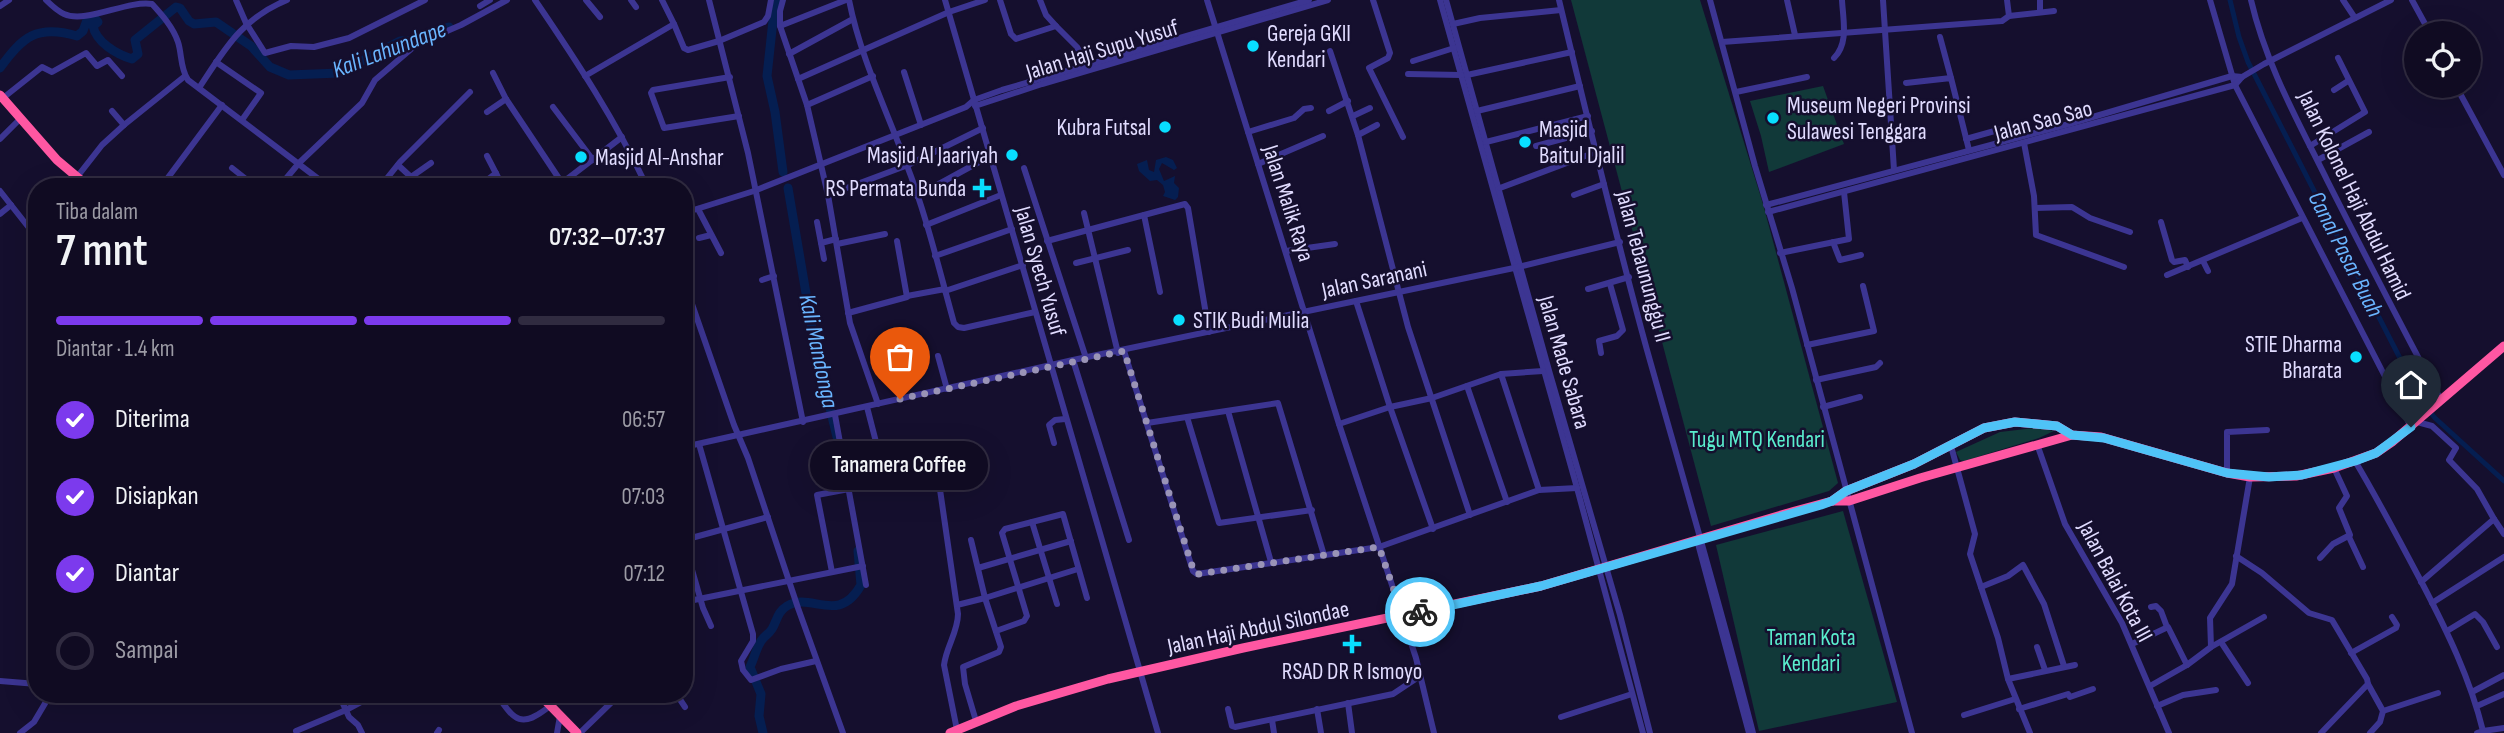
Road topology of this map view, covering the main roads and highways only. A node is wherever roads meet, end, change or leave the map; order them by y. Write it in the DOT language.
graph roads {
  1 [pos="1,97"];
  2 [pos="78,178"];
  3 [pos="2504,346"];
  4 [pos="2057,426"];
  5 [pos="2072,435"];
  6 [pos="2056,440"];
  7 [pos="1832,501"];
  8 [pos="547,703"];
  9 [pos="967,729"];
  10 [pos="953,732"];
  11 [pos="579,733"];
  1 -- 2 [label="highway"];
  3 -- 5 [label="highway"];
  4 -- 5 [label="highway"];
  4 -- 6 [label="highway"];
  4 -- 7 [label="highway"];
  5 -- 6 [label="highway"];
  6 -- 7 [label="highway"];
  7 -- 9 [label="highway, Jalan Haji Abdul Silondae"];
  8 -- 11 [label="highway"];
  9 -- 10 [label="highway, Jalan Haji Abdul Silondae"];
}
